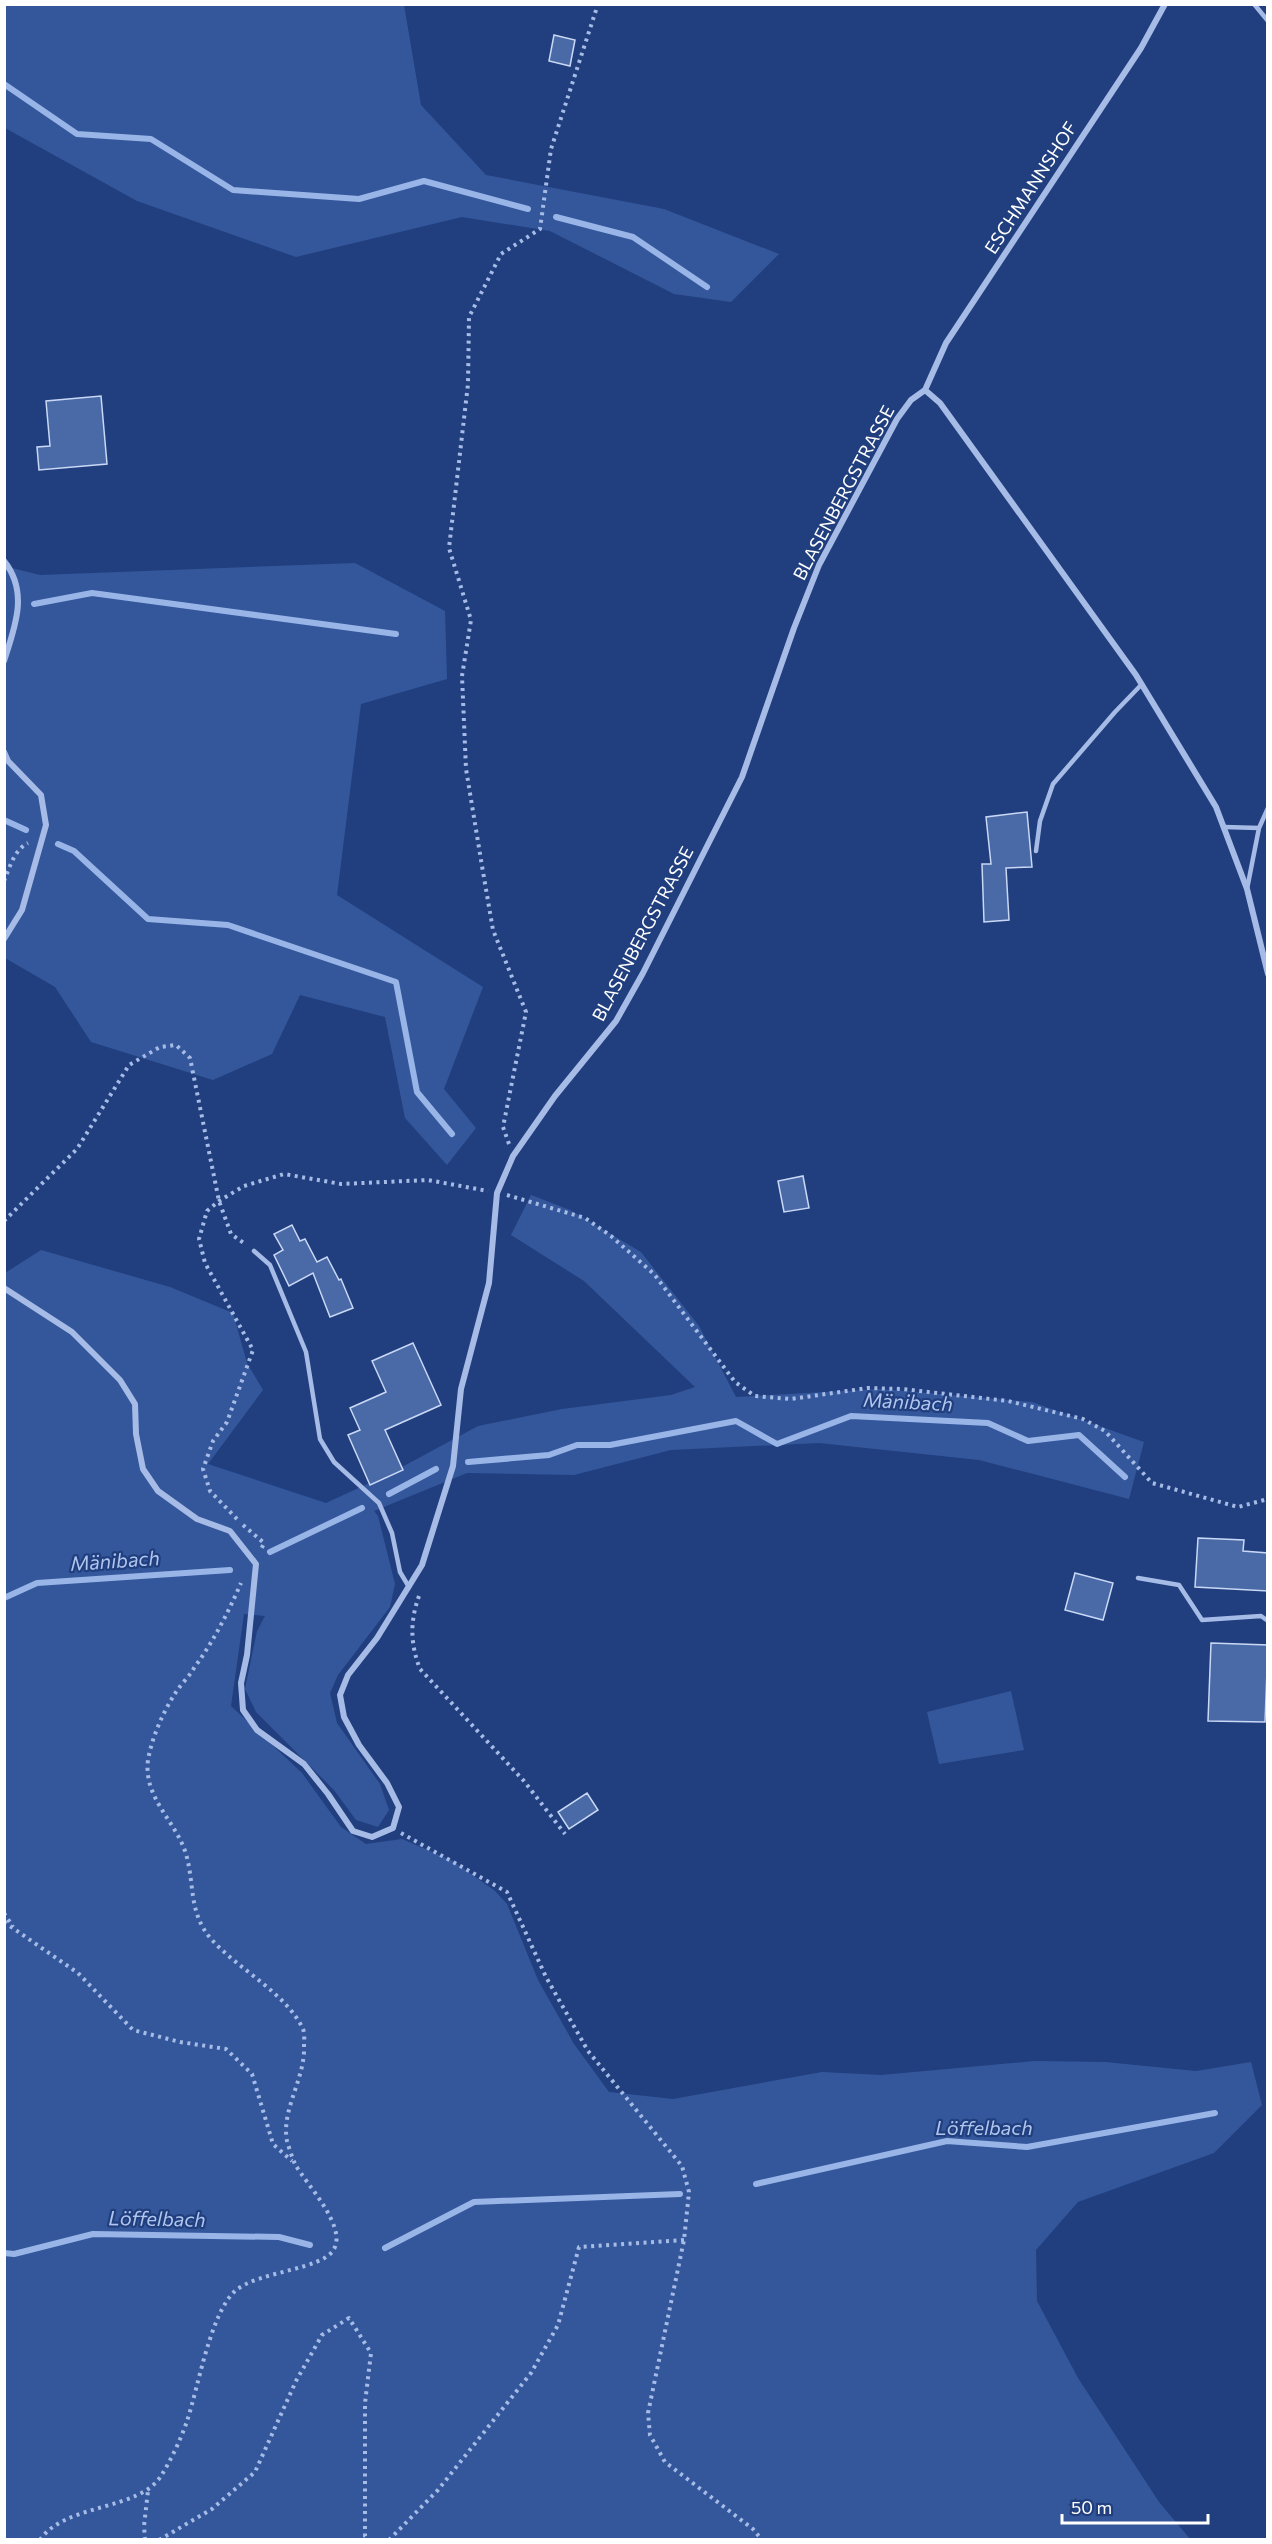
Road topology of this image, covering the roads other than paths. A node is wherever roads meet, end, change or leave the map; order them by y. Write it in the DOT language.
graph roads {
  1 [pos="1165,4"];
  2 [pos="1254,4"];
  3 [pos="1268,21"];
  4 [pos="925,390"];
  5 [pos="4,561"];
  6 [pos="4,661"];
  7 [pos="1142,684"];
  8 [pos="4,752"];
  9 [pos="1268,808"];
  10 [pos="1224,827"];
  11 [pos="1259,828"];
  12 [pos="1036,851"];
  13 [pos="1247,889"];
  14 [pos="4,939"];
  15 [pos="1268,974"];
  16 [pos="254,1251"];
  17 [pos="4,1288"];
  18 [pos="1138,1578"];
  19 [pos="409,1587"];
  20 [pos="1268,1620"];
  1 -- 4 [label="street, ESCHMANNSHOF"];
  2 -- 3 [label="lane"];
  4 -- 7 [label="street"];
  4 -- 19 [label="street, BLASENBERGSTRASSE"];
  5 -- 6 [label="street"];
  7 -- 10 [label="street"];
  7 -- 12 [label="lane"];
  8 -- 14 [label="street"];
  9 -- 11 [label="lane"];
  10 -- 11 [label="lane"];
  10 -- 13 [label="street"];
  11 -- 13 [label="lane"];
  13 -- 15 [label="street"];
  16 -- 19 [label="lane"];
  17 -- 19 [label="street, BLASENBERGSTRASSE"];
  18 -- 20 [label="lane"];
}
